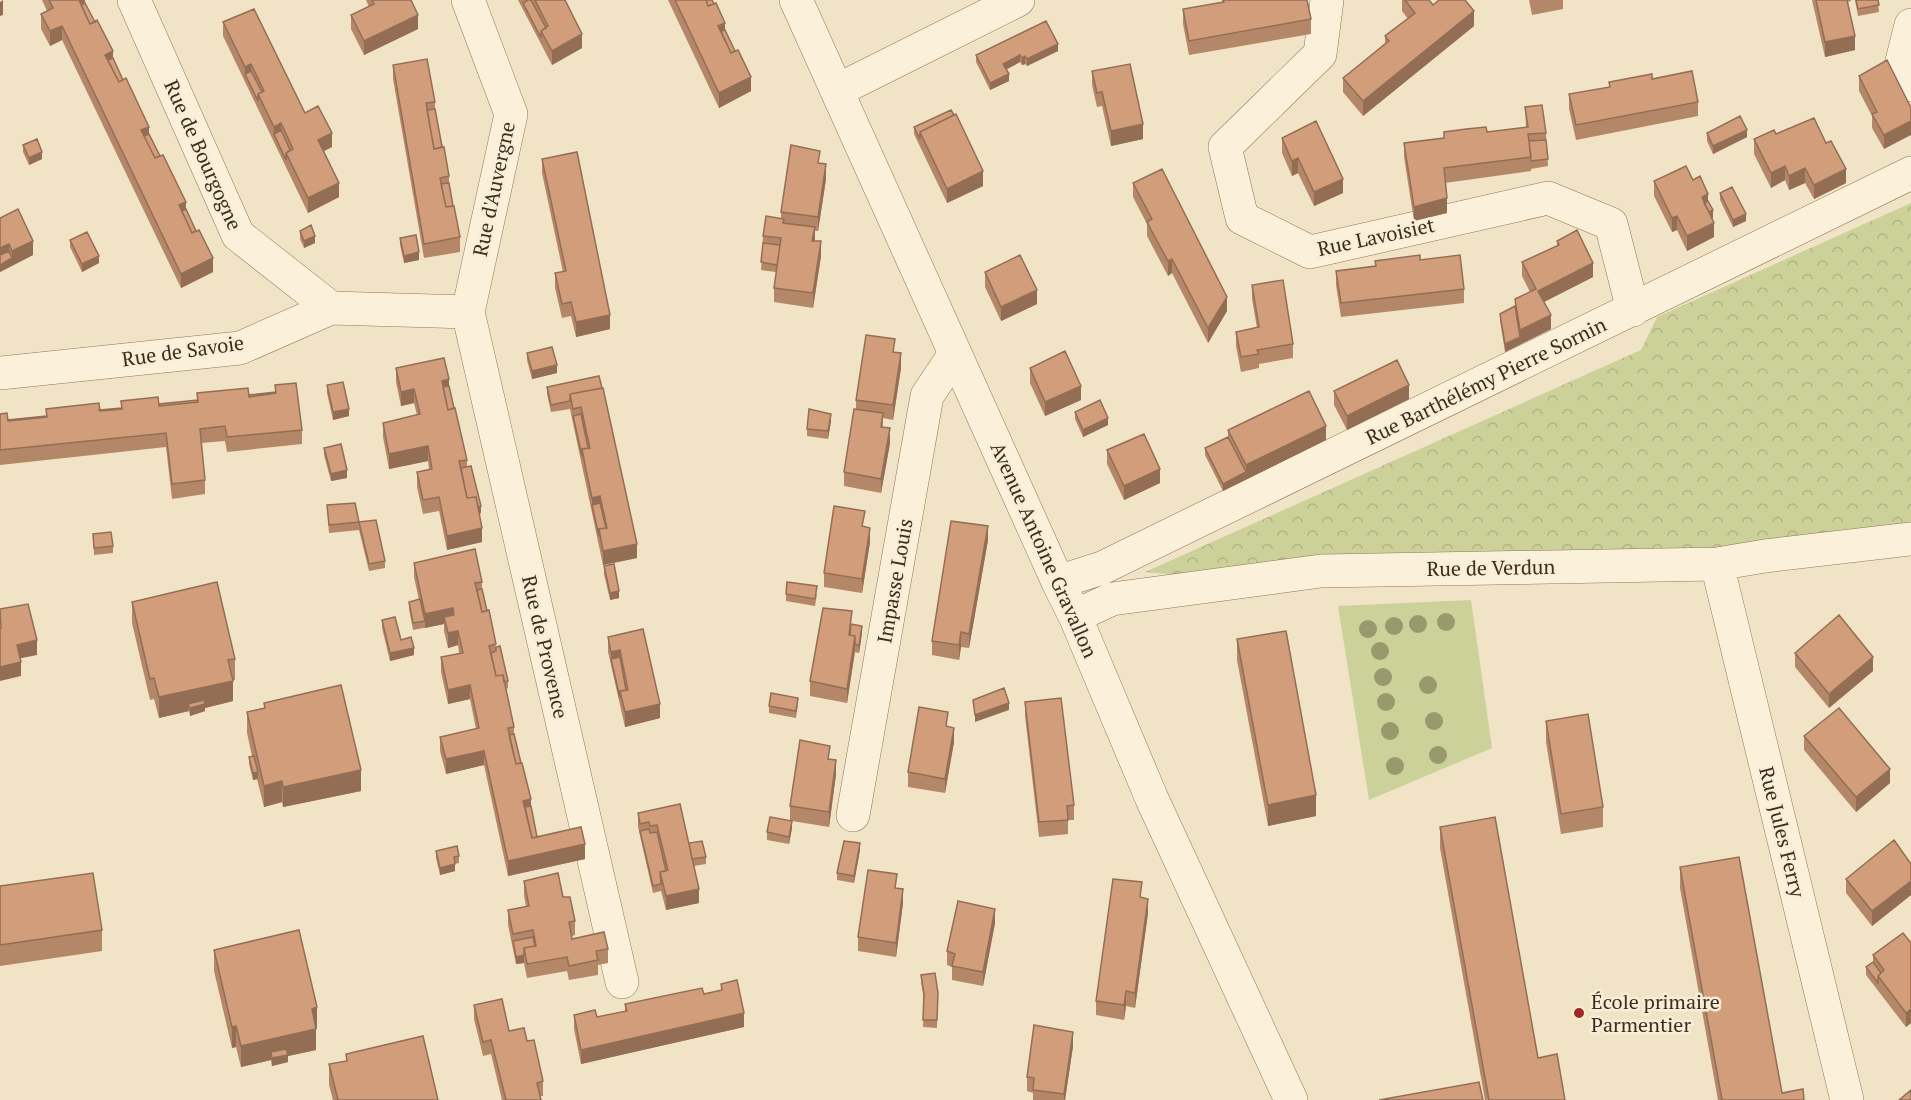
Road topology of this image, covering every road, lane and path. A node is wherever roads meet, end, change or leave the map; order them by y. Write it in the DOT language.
graph roads {
  1 [pos="134,0"];
  2 [pos="468,0"];
  3 [pos="796,0"];
  4 [pos="1018,0"];
  5 [pos="1327,0"];
  6 [pos="1911,25"];
  7 [pos="1911,85"];
  8 [pos="838,90"];
  9 [pos="1911,172"];
  10 [pos="331,308"];
  11 [pos="1633,310"];
  12 [pos="468,312"];
  13 [pos="955,354"];
  14 [pos="0,373"];
  15 [pos="1911,539"];
  16 [pos="1717,564"];
  17 [pos="1058,582"];
  18 [pos="1075,615"];
  19 [pos="854,815"];
  20 [pos="622,982"];
  21 [pos="1291,1100"];
  22 [pos="1847,1100"];
  1 -- 10 [label="street, Rue de Bourgogne"];
  2 -- 12 [label="street, Rue d'Auvergne"];
  3 -- 8 [label="street, Avenue Antoine Gravallon"];
  4 -- 8 [label="street"];
  5 -- 11 [label="street, Rue Lavoisiet"];
  6 -- 7 [label="street"];
  8 -- 13 [label="street, Avenue Antoine Gravallon"];
  9 -- 11 [label="street, Rue Barthélémy Pierre Sornin"];
  10 -- 12 [label="street, Rue de Savoie"];
  10 -- 14 [label="street, Rue de Savoie"];
  11 -- 17 [label="street, Rue Barthélémy Pierre Sornin"];
  12 -- 20 [label="street, Rue de Provence"];
  13 -- 17 [label="street, Avenue Antoine Gravallon"];
  13 -- 19 [label="street, Impasse Louis"];
  15 -- 16 [label="street, Rue de Verdun"];
  16 -- 18 [label="street, Rue de Verdun"];
  16 -- 22 [label="street, Rue Jules Ferry"];
  17 -- 18 [label="street, Avenue Antoine Gravallon"];
  18 -- 21 [label="street, Avenue Antoine Gravallon"];
}
